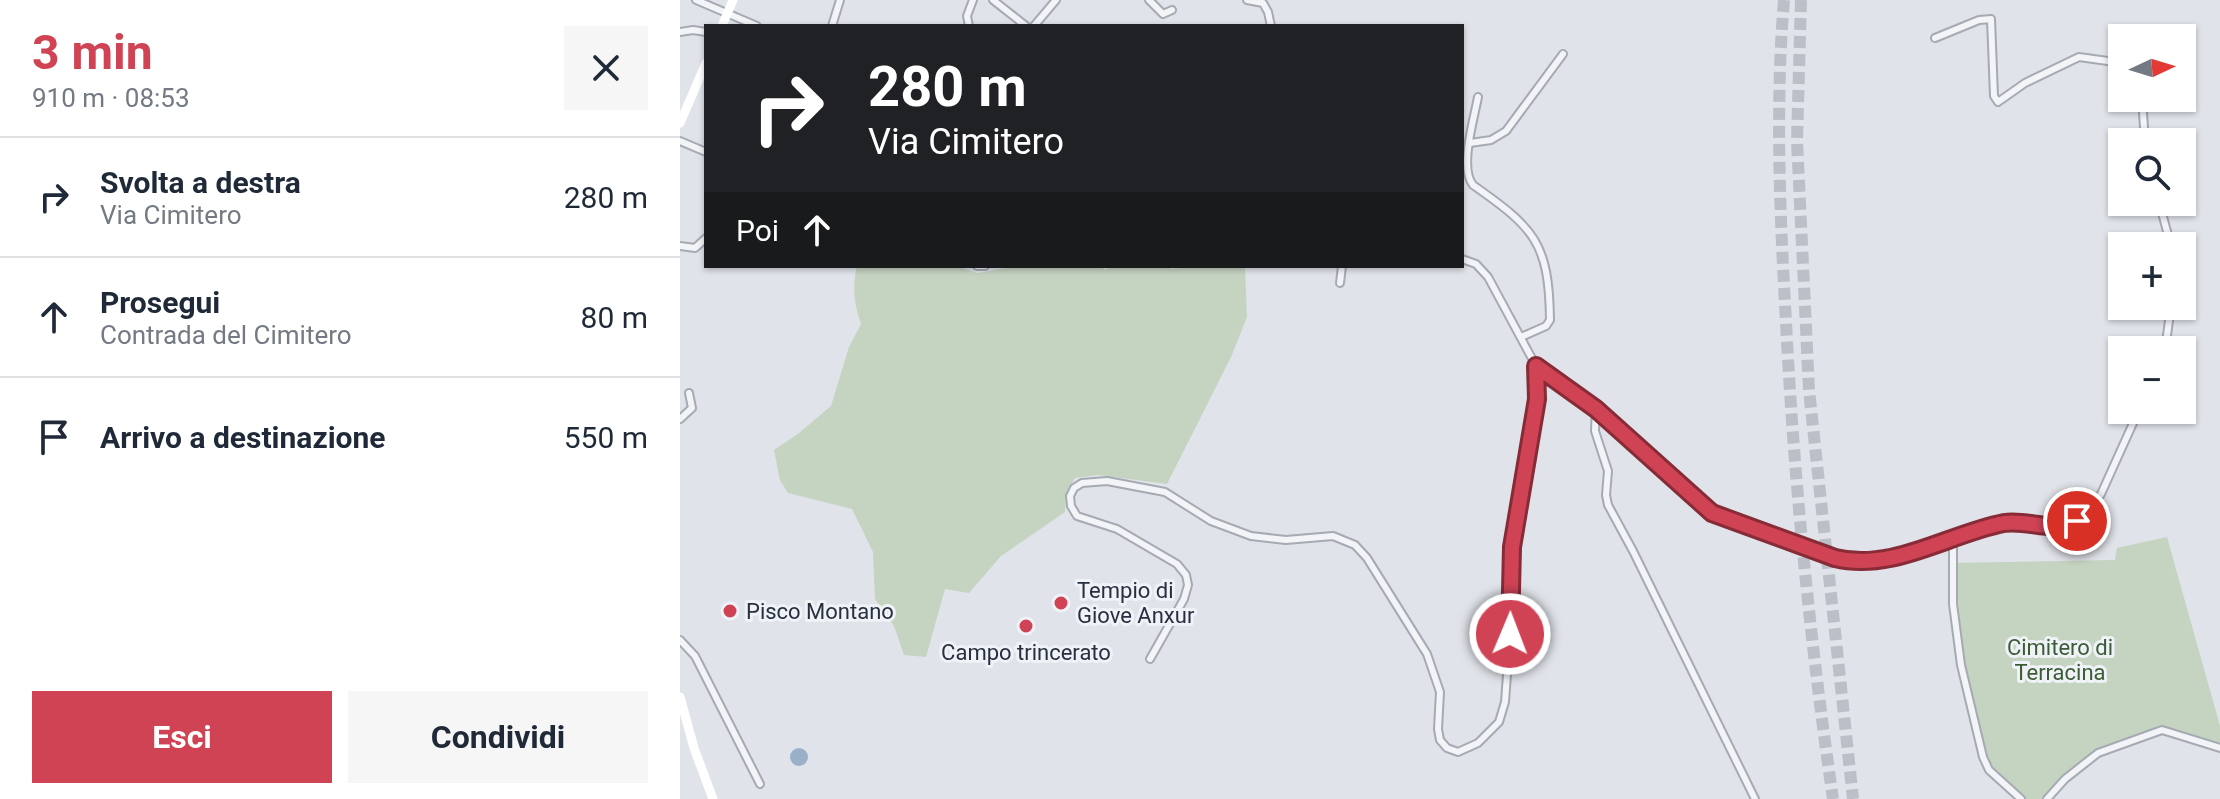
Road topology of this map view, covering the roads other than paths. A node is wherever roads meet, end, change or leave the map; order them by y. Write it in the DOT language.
graph roads {
  1 [pos="696,0"];
  2 [pos="733,0"];
  3 [pos="840,0"];
  4 [pos="973,0"];
  5 [pos="993,0"];
  6 [pos="1056,0"];
  7 [pos="1149,0"];
  8 [pos="1247,0"];
  9 [pos="1172,10"];
  10 [pos="727,14"];
  11 [pos="723,24"];
  12 [pos="752,24"];
  13 [pos="833,24"];
  14 [pos="969,24"];
  15 [pos="1023,24"];
  16 [pos="1036,24"];
  17 [pos="1271,24"];
  18 [pos="680,32"];
  19 [pos="704,32"];
  20 [pos="1935,38"];
  21 [pos="1563,54"];
  22 [pos="2108,61"];
  23 [pos="704,67"];
  24 [pos="1478,97"];
  25 [pos="681,117"];
  26 [pos="680,141"];
  27 [pos="1470,143"];
  28 [pos="704,151"];
  29 [pos="704,240"];
  30 [pos="680,246"];
  31 [pos="1464,260"];
  32 [pos="1342,268"];
  33 [pos="1340,283"];
  34 [pos="1521,337"];
  35 [pos="1536,366"];
  36 [pos="689,393"];
  37 [pos="1596,409"];
  38 [pos="680,419"];
  39 [pos="2133,424"];
  40 [pos="1953,539"];
  41 [pos="680,640"];
  42 [pos="1150,659"];
  43 [pos="680,697"];
  44 [pos="2220,748"];
  45 [pos="760,784"];
  46 [pos="713,799"];
  47 [pos="1755,799"];
  48 [pos="2021,799"];
  49 [pos="2047,799"];
  1 -- 10 [label="street"];
  2 -- 10 [label="main road"];
  3 -- 13 [label="street"];
  4 -- 14 [label="street"];
  5 -- 15 [label="street"];
  6 -- 16 [label="street"];
  7 -- 9 [label="street"];
  8 -- 17 [label="street"];
  10 -- 11 [label="main road"];
  10 -- 12 [label="street"];
  18 -- 19 [label="street"];
  20 -- 22 [label="street"];
  21 -- 27 [label="street"];
  23 -- 25 [label="main road"];
  24 -- 27 [label="street"];
  26 -- 28 [label="street"];
  27 -- 34 [label="street"];
  29 -- 30 [label="street"];
  31 -- 34 [label="street"];
  32 -- 33 [label="street"];
  34 -- 35 [label="street"];
  35 -- 37 [label="street"];
  35 -- 42 [label="street"];
  36 -- 38 [label="street"];
  37 -- 40 [label="street"];
  37 -- 47 [label="street"];
  39 -- 40 [label="street"];
  40 -- 48 [label="street"];
  41 -- 45 [label="street"];
  43 -- 46 [label="main road"];
  44 -- 49 [label="street"];
}
